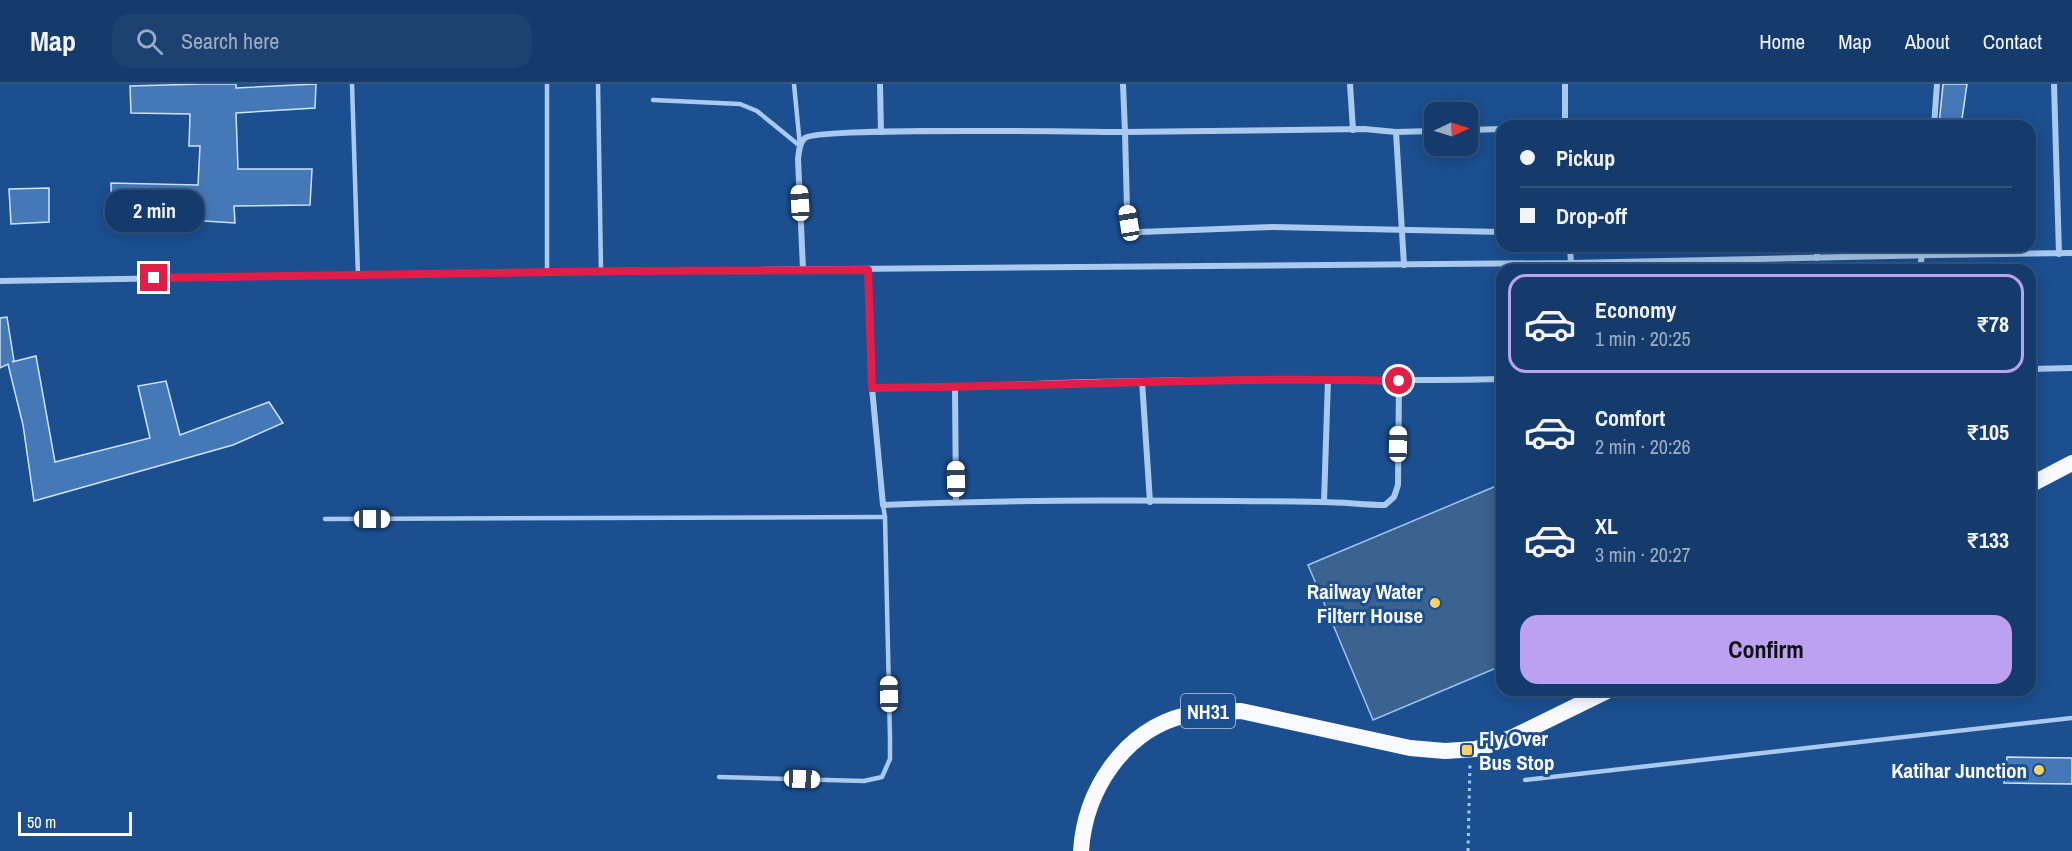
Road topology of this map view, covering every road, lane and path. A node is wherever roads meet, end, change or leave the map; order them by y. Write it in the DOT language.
graph roads {
  1 [pos="352,84"];
  2 [pos="547,84"];
  3 [pos="598,84"];
  4 [pos="794,84"];
  5 [pos="880,84"];
  6 [pos="1123,84"];
  7 [pos="1350,84"];
  8 [pos="1565,84"];
  9 [pos="1937,84"];
  10 [pos="2054,84"];
  11 [pos="653,100"];
  12 [pos="1565,120"];
  13 [pos="1934,120"];
  14 [pos="1353,129"];
  15 [pos="1496,129"];
  16 [pos="1478,130"];
  17 [pos="1424,131"];
  18 [pos="881,132"];
  19 [pos="1125,132"];
  20 [pos="1396,132"];
  21 [pos="800,146"];
  22 [pos="1401,231"];
  23 [pos="1496,232"];
  24 [pos="1570,252"];
  25 [pos="1817,252"];
  26 [pos="1922,252"];
  27 [pos="2059,254"];
  28 [pos="2072,254"];
  29 [pos="1922,255"];
  30 [pos="1817,258"];
  31 [pos="1571,263"];
  32 [pos="1496,264"];
  33 [pos="1515,264"];
  34 [pos="1921,264"];
  35 [pos="1404,266"];
  36 [pos="803,269"];
  37 [pos="868,270"];
  38 [pos="601,271"];
  39 [pos="548,272"];
  40 [pos="358,277"];
  41 [pos="0,281"];
  42 [pos="2036,369"];
  43 [pos="2072,369"];
  44 [pos="1328,379"];
  45 [pos="1496,379"];
  46 [pos="1142,381"];
  47 [pos="1399,381"];
  48 [pos="872,388"];
  49 [pos="955,388"];
  50 [pos="2072,463"];
  51 [pos="2036,482"];
  52 [pos="956,502"];
  53 [pos="1150,502"];
  54 [pos="1324,502"];
  55 [pos="883,505"];
  56 [pos="885,517"];
  57 [pos="325,519"];
  58 [pos="1597,696"];
  59 [pos="2072,718"];
  60 [pos="719,777"];
  61 [pos="1525,780"];
  62 [pos="1470,783"];
  63 [pos="1082,851"];
  64 [pos="1468,851"];
  1 -- 40 [label="lane"];
  2 -- 39 [label="lane"];
  3 -- 38 [label="lane"];
  4 -- 21 [label="lane"];
  5 -- 18 [label="street"];
  6 -- 19 [label="street"];
  7 -- 14 [label="street"];
  8 -- 12 [label="street"];
  9 -- 13 [label="street"];
  10 -- 27 [label="street"];
  11 -- 21 [label="lane"];
  14 -- 19 [label="street"];
  14 -- 20 [label="street"];
  15 -- 16 [label="street"];
  17 -- 20 [label="street"];
  18 -- 19 [label="street"];
  18 -- 21 [label="street"];
  19 -- 22 [label="street"];
  20 -- 22 [label="street"];
  21 -- 36 [label="street"];
  22 -- 23 [label="street"];
  22 -- 35 [label="street"];
  24 -- 31 [label="street"];
  25 -- 30 [label="street"];
  26 -- 29 [label="street"];
  27 -- 28 [label="street"];
  27 -- 29 [label="street"];
  29 -- 30 [label="street"];
  29 -- 34 [label="street"];
  30 -- 31 [label="street"];
  31 -- 33 [label="street"];
  32 -- 35 [label="street"];
  35 -- 37 [label="street"];
  36 -- 37 [label="street"];
  36 -- 38 [label="street"];
  37 -- 48 [label="street"];
  38 -- 39 [label="street"];
  39 -- 40 [label="street"];
  40 -- 41 [label="street"];
  42 -- 43 [label="street"];
  44 -- 46 [label="street"];
  44 -- 47 [label="street"];
  44 -- 54 [label="street"];
  45 -- 47 [label="street"];
  46 -- 49 [label="street"];
  46 -- 53 [label="street"];
  47 -- 54 [label="street"];
  48 -- 49 [label="street"];
  48 -- 55 [label="street"];
  49 -- 52 [label="street"];
  50 -- 51 [label="highway"];
  52 -- 53 [label="street"];
  52 -- 55 [label="street"];
  53 -- 54 [label="street"];
  55 -- 56 [label="lane"];
  56 -- 57 [label="lane"];
  56 -- 60 [label="lane"];
  58 -- 63 [label="highway, NH31"];
  59 -- 61 [label="lane"];
  62 -- 64 [label="path"];
}
